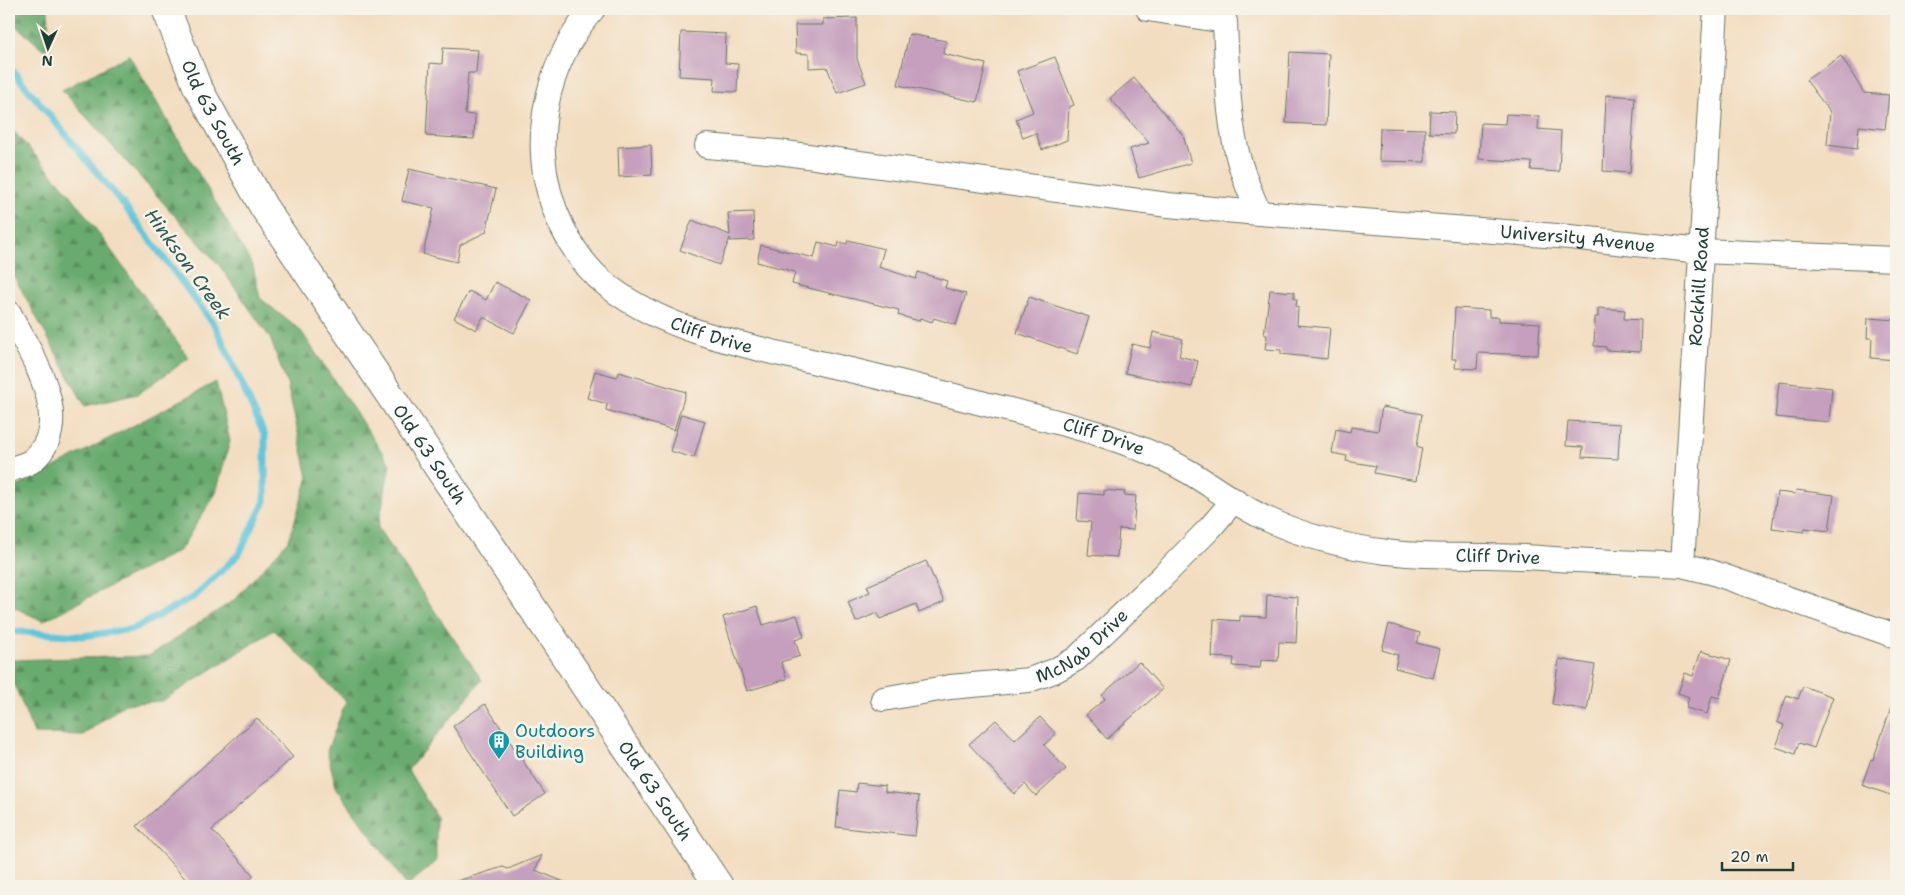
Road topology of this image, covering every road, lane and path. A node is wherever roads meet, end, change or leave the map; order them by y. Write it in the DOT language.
graph roads {
  1 [pos="166,9"];
  2 [pos="593,9"];
  3 [pos="1148,9"];
  4 [pos="1716,9"];
  5 [pos="1226,15"];
  6 [pos="707,146"];
  7 [pos="1259,213"];
  8 [pos="1701,251"];
  9 [pos="1896,260"];
  10 [pos="9,313"];
  11 [pos="9,470"];
  12 [pos="1234,500"];
  13 [pos="1682,565"];
  14 [pos="1896,636"];
  15 [pos="883,699"];
  16 [pos="719,886"];
  1 -- 16 [label="main road, Old 63 South"];
  2 -- 12 [label="street, Cliff Drive"];
  3 -- 5 [label="street"];
  4 -- 8 [label="street, Rockhill Road"];
  5 -- 7 [label="street"];
  6 -- 7 [label="street, University Avenue"];
  7 -- 8 [label="street, University Avenue"];
  8 -- 9 [label="street, University Avenue"];
  8 -- 13 [label="street, Rockhill Road"];
  10 -- 11 [label="street"];
  12 -- 13 [label="street, Cliff Drive"];
  12 -- 15 [label="street, McNab Drive"];
  13 -- 14 [label="street, Cliff Drive"];
}
